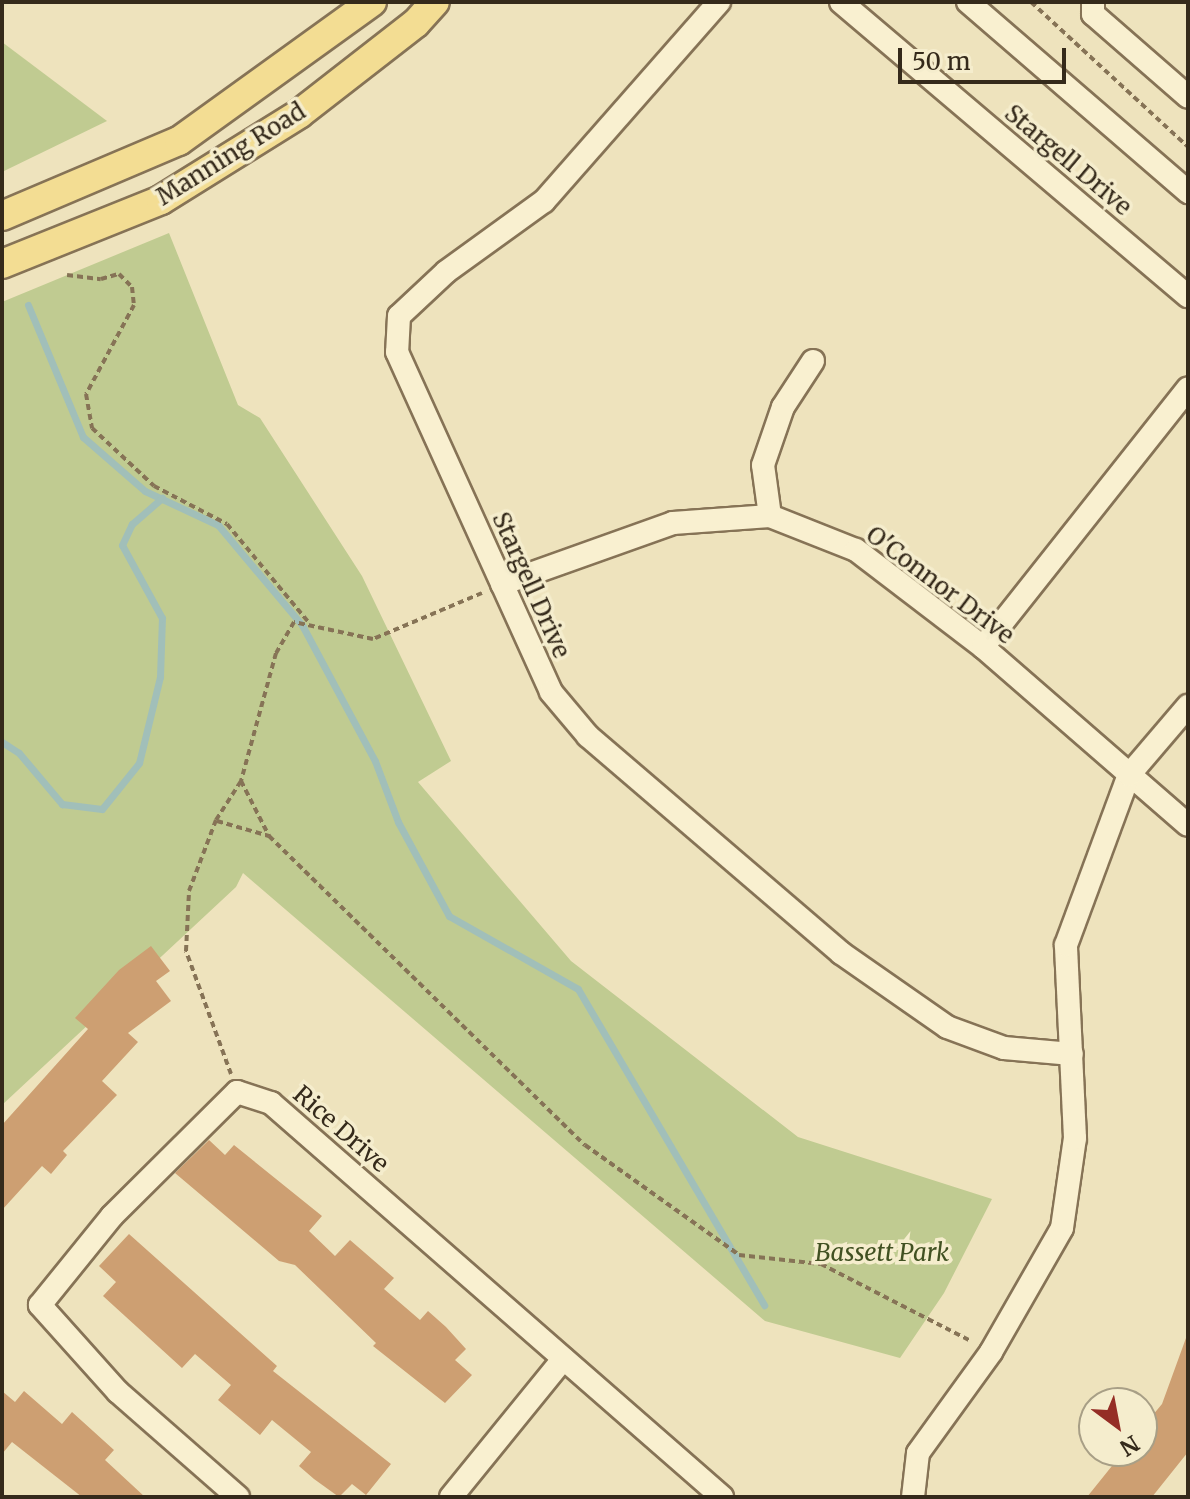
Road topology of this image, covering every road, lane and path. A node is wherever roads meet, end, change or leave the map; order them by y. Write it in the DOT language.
graph roads {
  1 [pos="372,2"];
  2 [pos="435,2"];
  3 [pos="719,2"];
  4 [pos="841,2"];
  5 [pos="968,2"];
  6 [pos="1031,2"];
  7 [pos="1093,2"];
  8 [pos="1188,97"];
  9 [pos="1188,147"];
  10 [pos="1188,192"];
  11 [pos="2,216"];
  12 [pos="2,264"];
  13 [pos="67,275"];
  14 [pos="1188,296"];
  15 [pos="813,361"];
  16 [pos="1188,388"];
  17 [pos="770,516"];
  18 [pos="502,584"];
  19 [pos="312,625"];
  20 [pos="983,647"];
  21 [pos="1188,706"];
  22 [pos="1129,775"];
  23 [pos="241,781"];
  24 [pos="216,820"];
  25 [pos="1188,825"];
  26 [pos="269,836"];
  27 [pos="1072,1054"];
  28 [pos="237,1092"];
  29 [pos="991,1352"];
  30 [pos="563,1359"];
  31 [pos="238,1497"];
  32 [pos="451,1497"];
  33 [pos="722,1497"];
  34 [pos="913,1497"];
  1 -- 11 [label="main road, Manning Road"];
  2 -- 12 [label="main road, Manning Road"];
  3 -- 18 [label="street, Stargell Drive"];
  4 -- 14 [label="street, Stargell Drive"];
  5 -- 10 [label="street"];
  6 -- 9 [label="path"];
  7 -- 8 [label="street"];
  13 -- 19 [label="path"];
  15 -- 17 [label="street"];
  16 -- 20 [label="street"];
  17 -- 18 [label="street, O'Connor Drive"];
  17 -- 20 [label="street, O'Connor Drive"];
  18 -- 19 [label="path"];
  18 -- 27 [label="street, Stargell Drive"];
  19 -- 23 [label="path"];
  20 -- 22 [label="street, O'Connor Drive"];
  21 -- 22 [label="street"];
  22 -- 25 [label="street, O'Connor Drive"];
  22 -- 27 [label="street"];
  23 -- 24 [label="path"];
  23 -- 26 [label="path"];
  24 -- 26 [label="path"];
  24 -- 28 [label="path"];
  26 -- 29 [label="path"];
  27 -- 29 [label="street"];
  28 -- 30 [label="street, Rice Drive"];
  28 -- 31 [label="street"];
  29 -- 34 [label="street"];
  30 -- 32 [label="street"];
  30 -- 33 [label="street, Rice Drive"];
}
